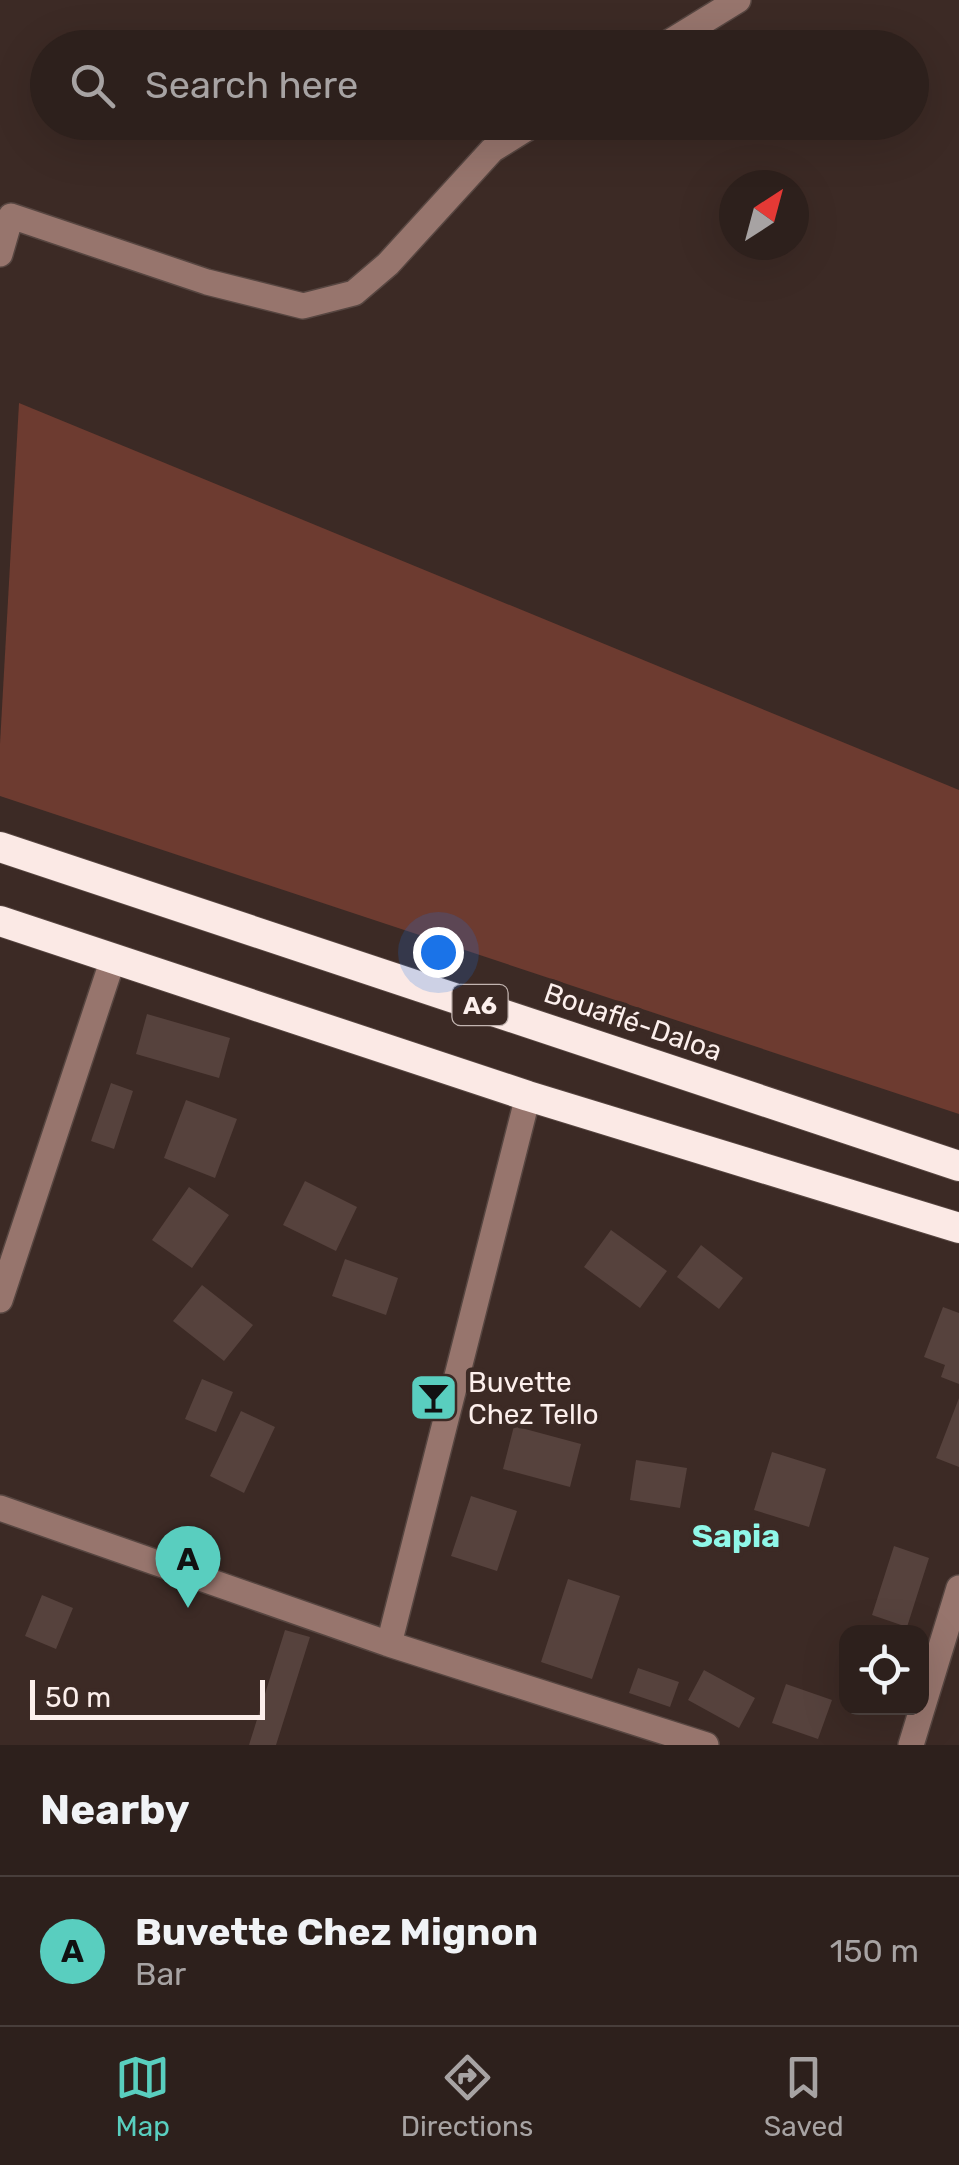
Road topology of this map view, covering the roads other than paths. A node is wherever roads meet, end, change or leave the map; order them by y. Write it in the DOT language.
graph roads {
  1 [pos="738,0"];
  2 [pos="689,30"];
  3 [pos="508,140"];
  4 [pos="0,254"];
  5 [pos="0,847"];
  6 [pos="0,921"];
  7 [pos="113,959"];
  8 [pos="528,1096"];
  9 [pos="959,1166"];
  10 [pos="959,1228"];
  11 [pos="0,1300"];
  12 [pos="0,1508"];
  13 [pos="959,1588"];
  14 [pos="390,1644"];
  15 [pos="706,1745"];
  16 [pos="911,1745"];
  1 -- 2 [label="street"];
  3 -- 4 [label="street"];
  5 -- 9 [label="highway, Bouaflé-Daloa / A6"];
  6 -- 7 [label="highway"];
  7 -- 8 [label="highway"];
  7 -- 11 [label="street"];
  8 -- 10 [label="highway"];
  8 -- 14 [label="street"];
  12 -- 14 [label="street"];
  13 -- 16 [label="street"];
  14 -- 15 [label="street"];
}
